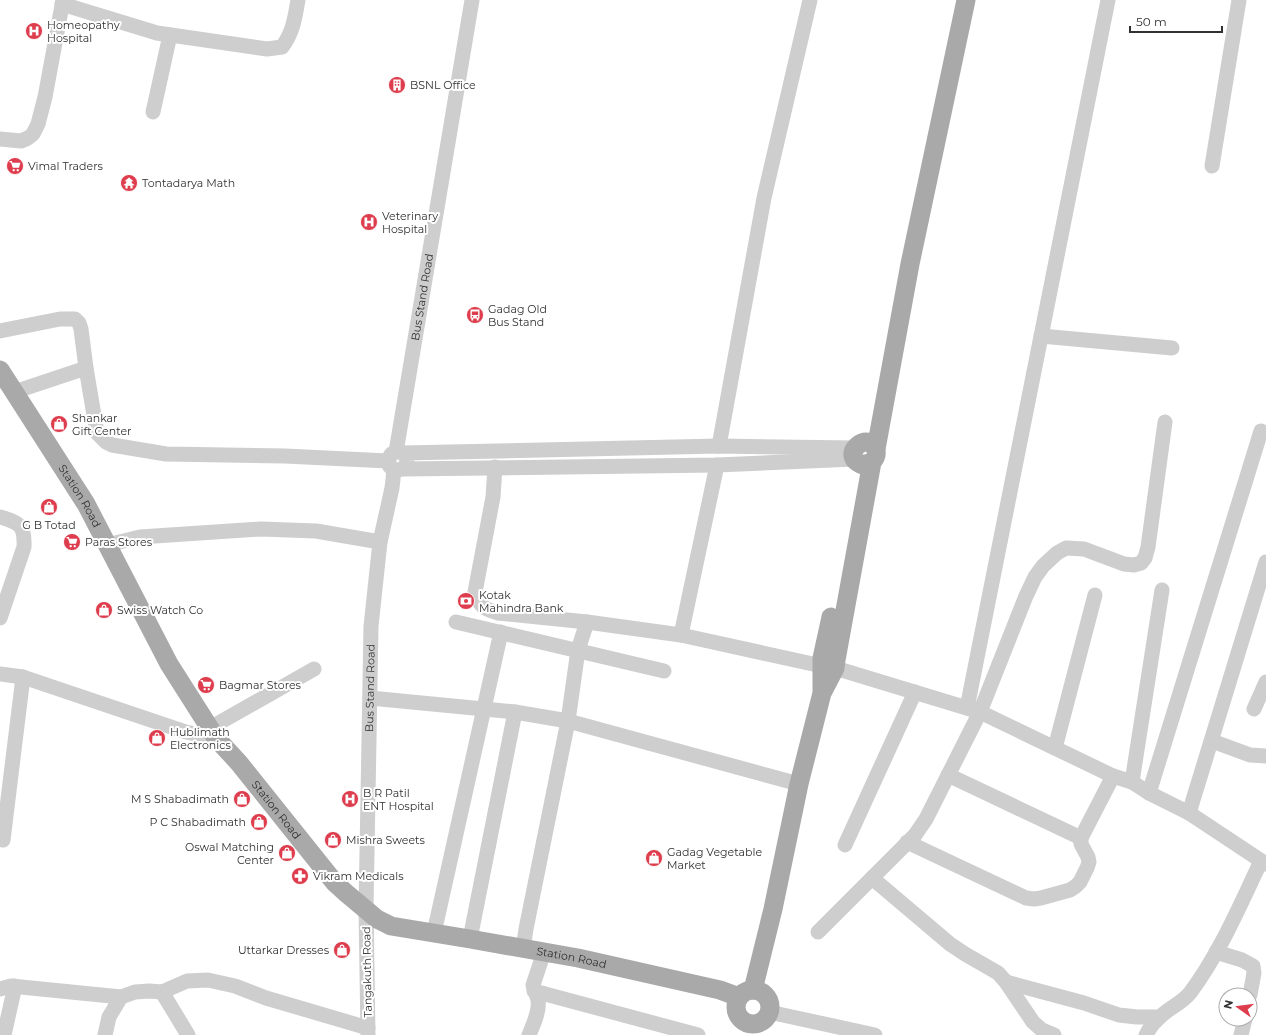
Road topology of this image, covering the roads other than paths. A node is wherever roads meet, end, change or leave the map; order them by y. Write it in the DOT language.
graph roads {
  1 [pos="298,0"];
  2 [pos="472,0"];
  3 [pos="810,0"];
  4 [pos="954,0"];
  5 [pos="966,0"];
  6 [pos="1108,0"];
  7 [pos="1239,0"];
  8 [pos="62,2"];
  9 [pos="170,35"];
  10 [pos="153,112"];
  11 [pos="0,139"];
  12 [pos="1212,166"];
  13 [pos="0,331"];
  14 [pos="1042,336"];
  15 [pos="1172,348"];
  16 [pos="86,368"];
  17 [pos="1,373"];
  18 [pos="14,392"];
  19 [pos="1166,422"];
  20 [pos="1261,431"];
  21 [pos="719,446"];
  22 [pos="864,454"];
  23 [pos="397,461"];
  24 [pos="717,465"];
  25 [pos="495,467"];
  26 [pos="0,517"];
  27 [pos="380,542"];
  28 [pos="107,545"];
  29 [pos="1265,568"];
  30 [pos="1162,590"];
  31 [pos="1095,595"];
  32 [pos="0,618"];
  33 [pos="456,622"];
  34 [pos="587,622"];
  35 [pos="501,632"];
  36 [pos="681,635"];
  37 [pos="578,650"];
  38 [pos="828,667"];
  39 [pos="314,669"];
  40 [pos="664,671"];
  41 [pos="0,674"];
  42 [pos="23,677"];
  43 [pos="1266,682"];
  44 [pos="915,692"];
  45 [pos="370,698"];
  46 [pos="484,709"];
  47 [pos="1254,709"];
  48 [pos="974,710"];
  49 [pos="515,712"];
  50 [pos="568,721"];
  51 [pos="213,733"];
  52 [pos="1212,741"];
  53 [pos="1055,748"];
  54 [pos="1266,756"];
  55 [pos="948,775"];
  56 [pos="1113,776"];
  57 [pos="1132,782"];
  58 [pos="800,784"];
  59 [pos="1149,794"];
  60 [pos="1189,813"];
  61 [pos="1081,838"];
  62 [pos="3,840"];
  63 [pos="907,842"];
  64 [pos="844,845"];
  65 [pos="1255,857"];
  66 [pos="872,878"];
  67 [pos="366,910"];
  68 [pos="818,932"];
  69 [pos="434,933"];
  70 [pos="470,939"];
  71 [pos="523,949"];
  72 [pos="544,952"];
  73 [pos="1216,952"];
  74 [pos="1006,982"];
  75 [pos="15,986"];
  76 [pos="1251,987"];
  77 [pos="0,989"];
  78 [pos="534,991"];
  79 [pos="162,992"];
  80 [pos="746,994"];
  81 [pos="121,996"];
  82 [pos="1159,1017"];
  83 [pos="762,1024"];
  84 [pos="368,1031"];
  85 [pos="4,1035"];
  86 [pos="105,1035"];
  87 [pos="188,1035"];
  88 [pos="529,1035"];
  89 [pos="698,1035"];
  90 [pos="875,1035"];
  91 [pos="1054,1035"];
  92 [pos="1146,1035"];
  1 -- 9 [label="street"];
  2 -- 23 [label="street, Bus Stand Road"];
  3 -- 21 [label="street"];
  4 -- 22 [label="main road"];
  5 -- 22 [label="main road"];
  6 -- 14 [label="street"];
  7 -- 12 [label="street"];
  8 -- 9 [label="street"];
  8 -- 11 [label="street"];
  9 -- 10 [label="street"];
  13 -- 16 [label="street"];
  14 -- 15 [label="street"];
  14 -- 48 [label="street"];
  16 -- 18 [label="street"];
  16 -- 23 [label="street"];
  17 -- 18 [label="main road, Station Road"];
  18 -- 28 [label="main road, Station Road"];
  19 -- 48 [label="street"];
  20 -- 59 [label="street"];
  21 -- 22 [label="street"];
  21 -- 23 [label="street"];
  22 -- 24 [label="street"];
  22 -- 38 [label="main road"];
  23 -- 25 [label="street"];
  23 -- 27 [label="street, Bus Stand Road"];
  24 -- 25 [label="street"];
  24 -- 36 [label="street"];
  25 -- 34 [label="street"];
  26 -- 32 [label="street"];
  27 -- 28 [label="street"];
  27 -- 45 [label="street, Bus Stand Road"];
  28 -- 51 [label="main road, Station Road"];
  29 -- 52 [label="street"];
  30 -- 57 [label="street"];
  31 -- 53 [label="street"];
  33 -- 35 [label="street"];
  34 -- 36 [label="street"];
  34 -- 37 [label="street"];
  35 -- 37 [label="street"];
  35 -- 46 [label="street"];
  36 -- 38 [label="street"];
  37 -- 40 [label="street"];
  37 -- 50 [label="street"];
  38 -- 44 [label="street"];
  38 -- 58 [label="main road"];
  39 -- 51 [label="street"];
  41 -- 42 [label="street"];
  42 -- 51 [label="street"];
  42 -- 62 [label="street"];
  43 -- 47 [label="street"];
  44 -- 48 [label="street"];
  44 -- 64 [label="street"];
  45 -- 46 [label="street"];
  45 -- 67 [label="street, Bus Stand Road"];
  46 -- 49 [label="street"];
  46 -- 69 [label="street"];
  48 -- 53 [label="street"];
  48 -- 55 [label="street"];
  49 -- 50 [label="street"];
  49 -- 70 [label="street"];
  50 -- 58 [label="street"];
  50 -- 71 [label="street"];
  51 -- 67 [label="main road, Station Road"];
  52 -- 54 [label="street"];
  52 -- 60 [label="street"];
  53 -- 56 [label="street"];
  55 -- 61 [label="street"];
  55 -- 63 [label="street"];
  56 -- 57 [label="street"];
  56 -- 61 [label="street"];
  57 -- 59 [label="street"];
  58 -- 80 [label="main road"];
  59 -- 60 [label="street"];
  60 -- 65 [label="street"];
  61 -- 63 [label="street"];
  63 -- 66 [label="street"];
  65 -- 73 [label="street"];
  66 -- 68 [label="street"];
  66 -- 74 [label="street"];
  67 -- 69 [label="main road, Station Road"];
  67 -- 84 [label="street, Tangakuth Road"];
  69 -- 70 [label="main road, Station Road"];
  70 -- 71 [label="main road, Station Road"];
  71 -- 72 [label="main road, Station Road"];
  72 -- 78 [label="street"];
  72 -- 80 [label="main road, Station Road"];
  73 -- 76 [label="street"];
  73 -- 82 [label="street"];
  74 -- 82 [label="street"];
  74 -- 91 [label="street"];
  75 -- 77 [label="street"];
  75 -- 81 [label="street"];
  75 -- 85 [label="street"];
  78 -- 88 [label="street"];
  78 -- 89 [label="street"];
  79 -- 81 [label="street"];
  79 -- 84 [label="street"];
  79 -- 87 [label="street"];
  80 -- 83 [label="main road"];
  80 -- 83 [label="main road"];
  81 -- 86 [label="street"];
  82 -- 92 [label="street"];
  83 -- 90 [label="street"];
}
